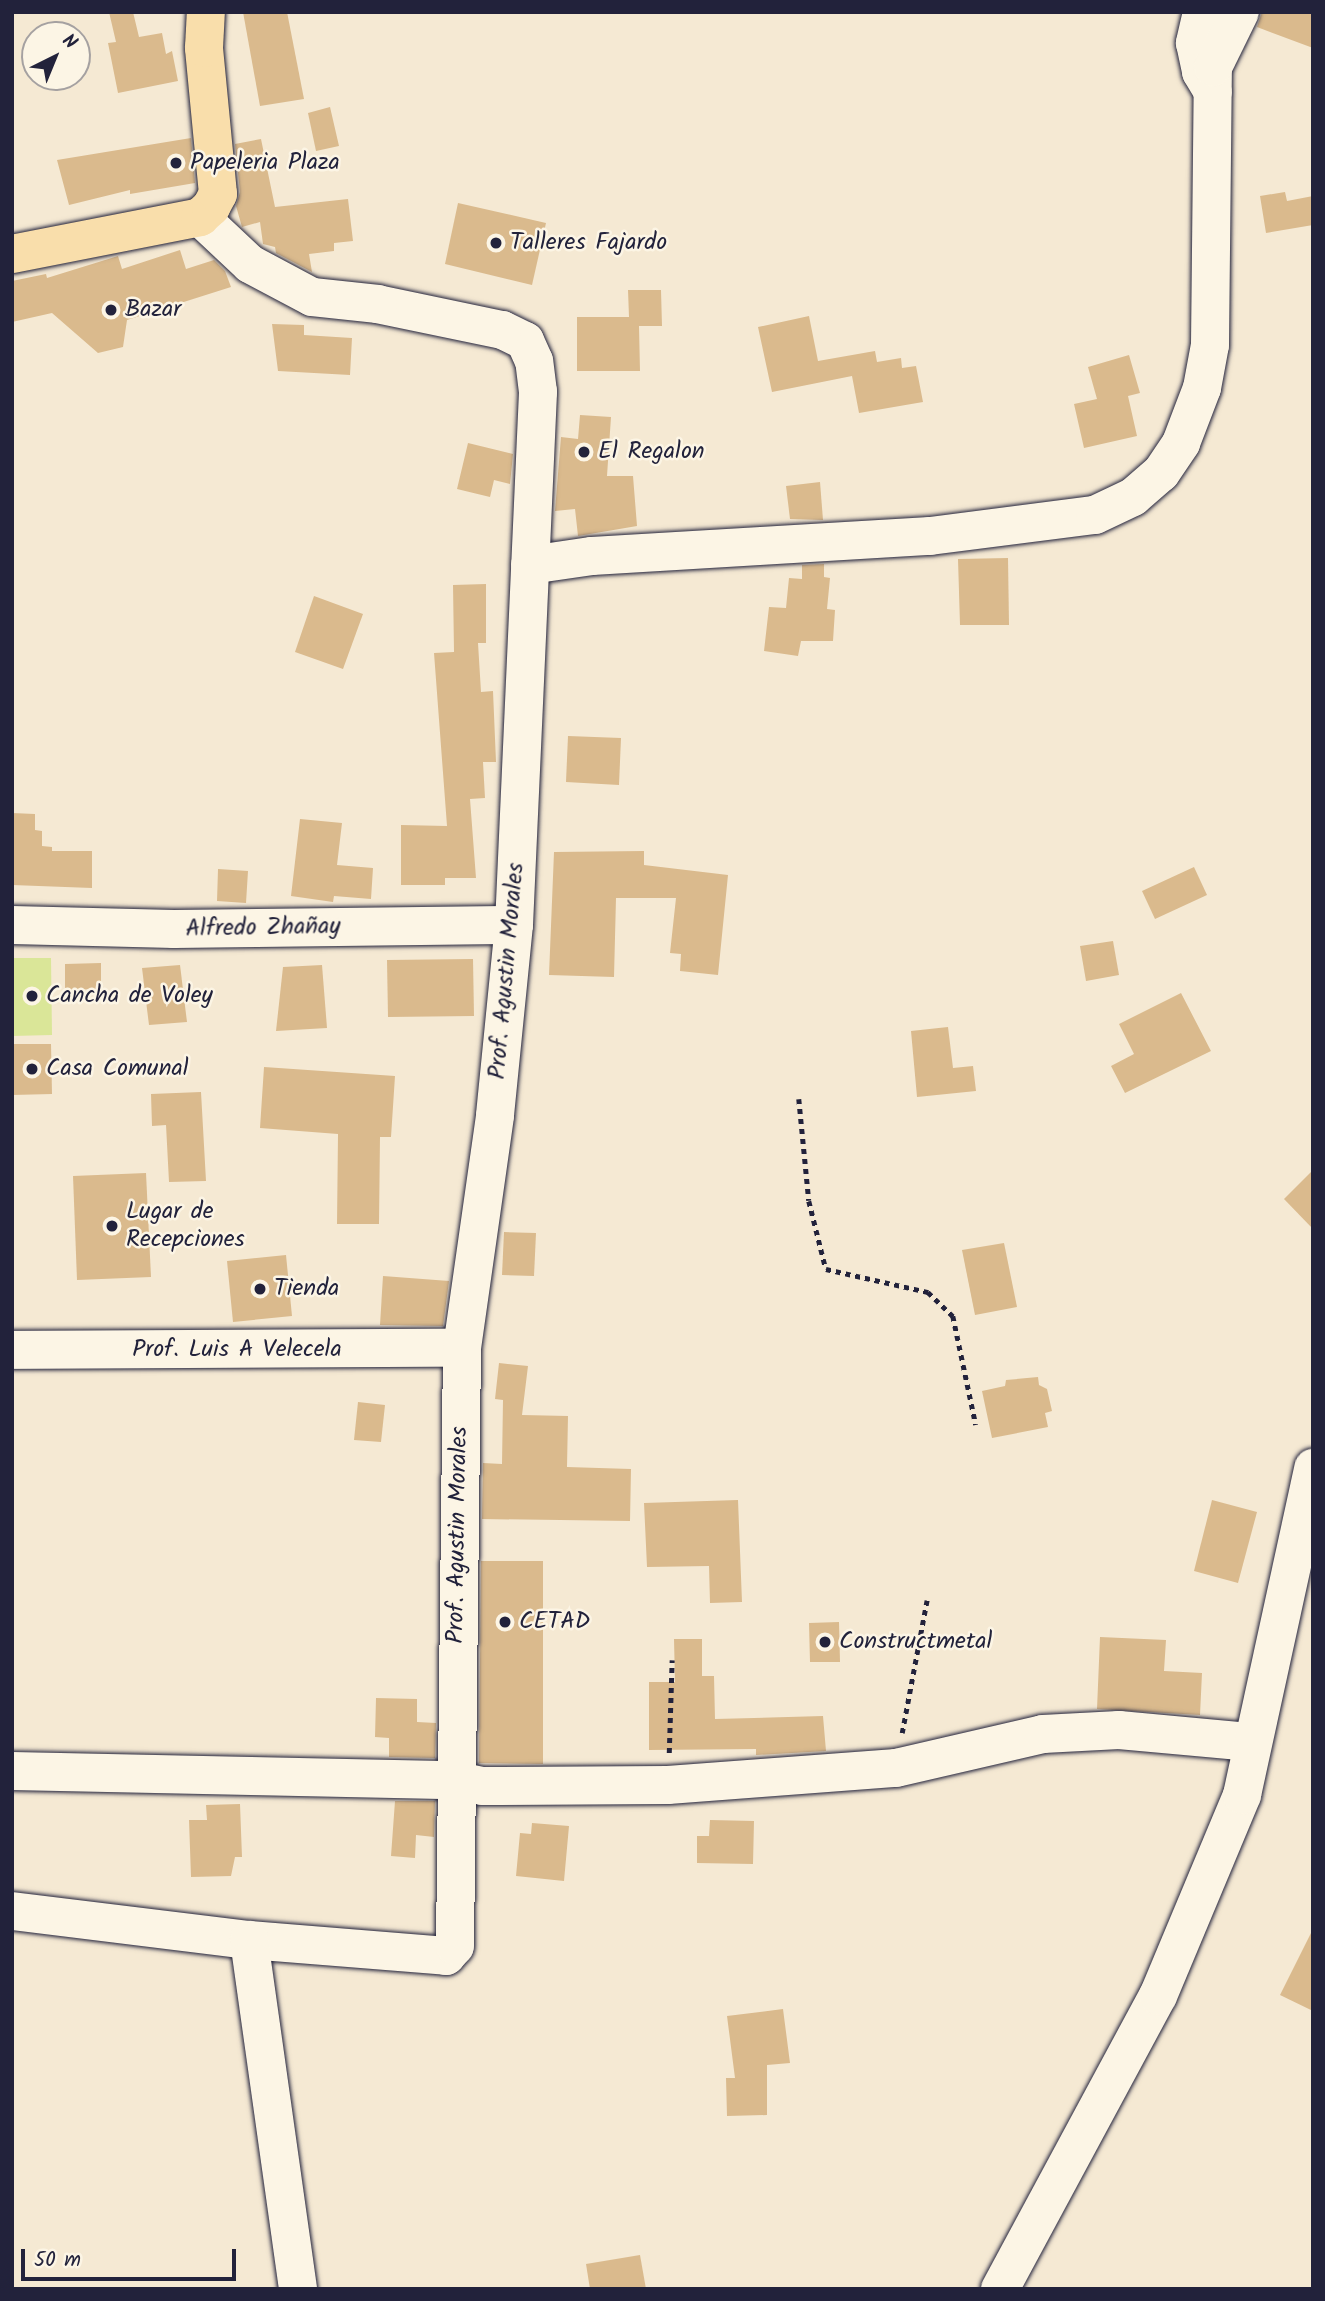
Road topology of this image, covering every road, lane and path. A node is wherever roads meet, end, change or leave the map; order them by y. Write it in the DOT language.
graph roads {
  1 [pos="206,12"];
  2 [pos="1202,12"];
  3 [pos="1240,12"];
  4 [pos="1214,94"];
  5 [pos="200,217"];
  6 [pos="12,254"];
  7 [pos="530,565"];
  8 [pos="12,925"];
  9 [pos="514,925"];
  10 [pos="799,1099"];
  11 [pos="462,1348"];
  12 [pos="12,1350"];
  13 [pos="976,1425"];
  14 [pos="1313,1468"];
  15 [pos="1308,1496"];
  16 [pos="927,1600"];
  17 [pos="672,1660"];
  18 [pos="1251,1742"];
  19 [pos="896,1768"];
  20 [pos="12,1771"];
  21 [pos="454,1780"];
  22 [pos="668,1785"];
  23 [pos="12,1911"];
  24 [pos="248,1940"];
  25 [pos="298,2289"];
  26 [pos="1000,2289"];
  1 -- 5 [label="main road"];
  2 -- 4 [label="street"];
  3 -- 4 [label="street"];
  4 -- 7 [label="street"];
  5 -- 6 [label="main road"];
  5 -- 7 [label="street, Prof. Agustin Morales"];
  7 -- 9 [label="street, Prof. Agustin Morales"];
  8 -- 9 [label="street, Alfredo Zhañay"];
  9 -- 11 [label="street, Prof. Agustin Morales"];
  10 -- 13 [label="path"];
  11 -- 12 [label="street, Prof. Luis A Velecela"];
  11 -- 21 [label="street, Prof. Agustin Morales"];
  14 -- 15 [label="street"];
  15 -- 18 [label="street"];
  16 -- 19 [label="path"];
  17 -- 22 [label="path"];
  18 -- 19 [label="street"];
  18 -- 26 [label="street"];
  19 -- 22 [label="street"];
  20 -- 21 [label="street"];
  21 -- 22 [label="street"];
  21 -- 24 [label="street, Prof. Agustin Morales"];
  23 -- 24 [label="street"];
  24 -- 25 [label="street"];
}
